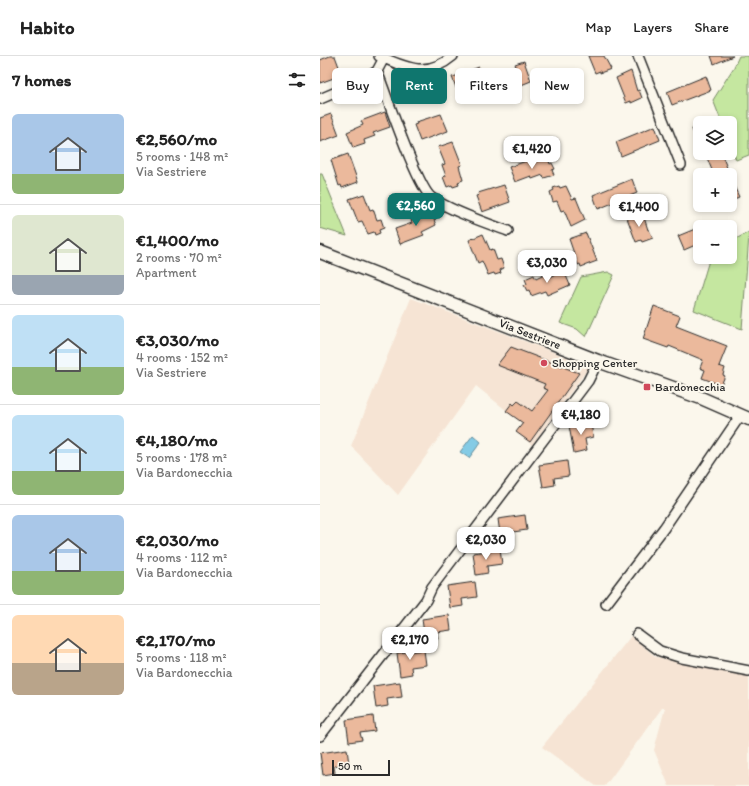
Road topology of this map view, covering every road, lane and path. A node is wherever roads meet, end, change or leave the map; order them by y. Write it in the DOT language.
graph roads {
  1 [pos="453,56"];
  2 [pos="638,56"];
  3 [pos="381,57"];
  4 [pos="378,68"];
  5 [pos="383,87"];
  6 [pos="332,94"];
  7 [pos="320,99"];
  8 [pos="681,165"];
  9 [pos="508,231"];
  10 [pos="320,252"];
  11 [pos="598,360"];
  12 [pos="745,418"];
  13 [pos="606,604"];
  14 [pos="637,634"];
  15 [pos="749,671"];
  16 [pos="320,736"];
  1 -- 3 [label="street"];
  2 -- 8 [label="street"];
  3 -- 4 [label="street"];
  5 -- 9 [label="street"];
  6 -- 7 [label="street"];
  10 -- 11 [label="main road, Via Sestriere"];
  11 -- 12 [label="main road, Via Sestriere"];
  11 -- 16 [label="street"];
  12 -- 13 [label="street, Via Sestriere"];
  14 -- 15 [label="street"];
}
